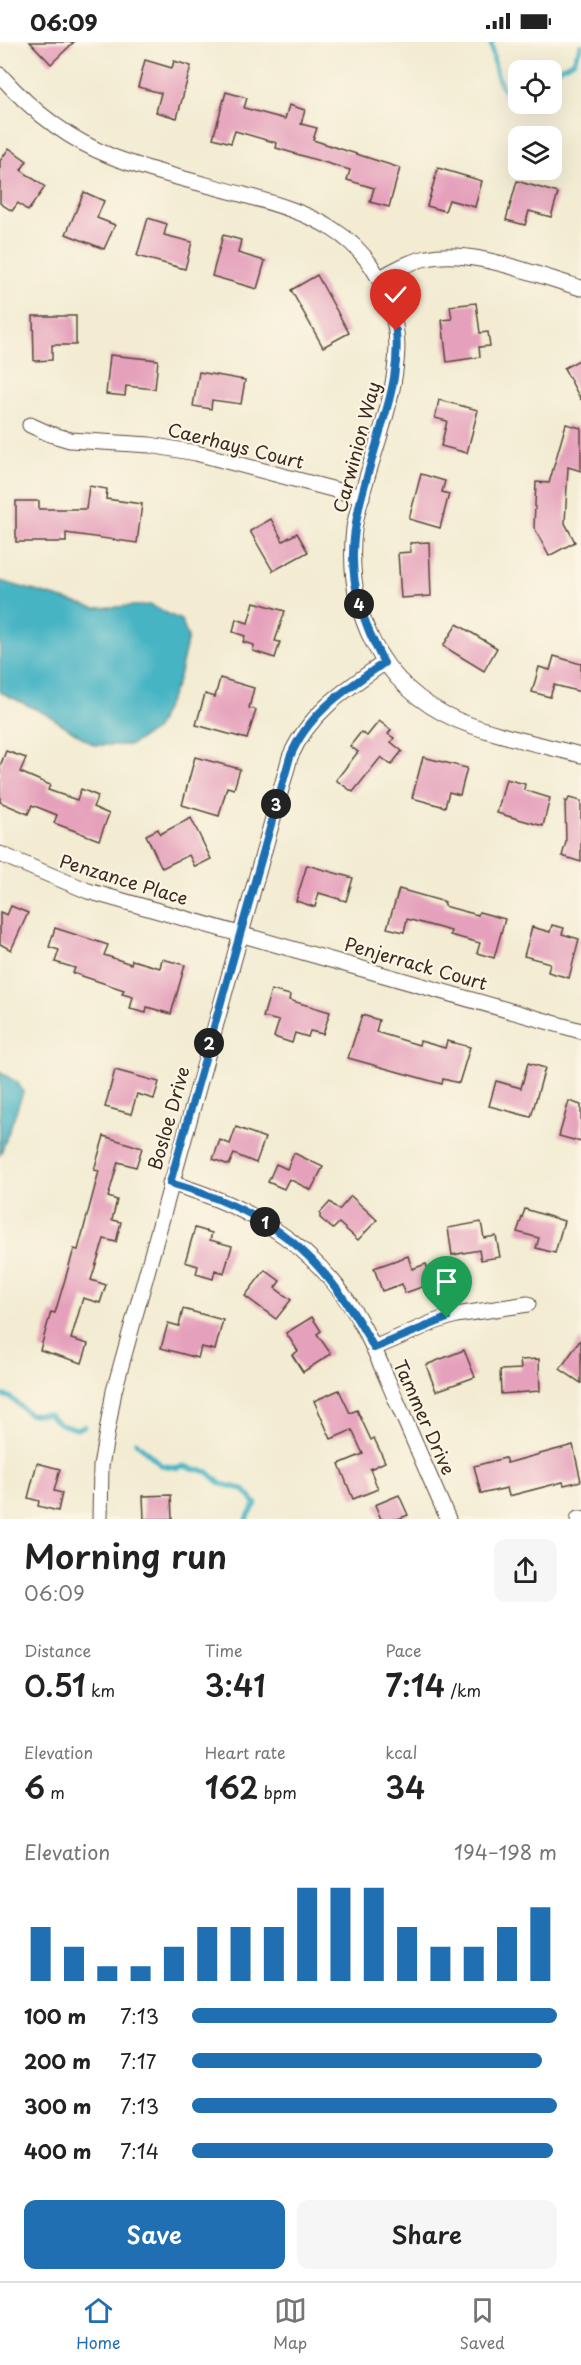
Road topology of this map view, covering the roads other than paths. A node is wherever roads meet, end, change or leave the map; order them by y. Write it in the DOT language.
graph roads {
  1 [pos="0,75"];
  2 [pos="380,278"];
  3 [pos="581,288"];
  4 [pos="30,425"];
  5 [pos="362,497"];
  6 [pos="384,663"];
  7 [pos="581,755"];
  8 [pos="0,854"];
  9 [pos="240,934"];
  10 [pos="581,1030"];
  11 [pos="170,1183"];
  12 [pos="528,1304"];
  13 [pos="374,1348"];
  14 [pos="100,1519"];
  15 [pos="448,1519"];
  1 -- 2 [label="street, Carwinion Way"];
  2 -- 3 [label="street"];
  2 -- 5 [label="street, Carwinion Way"];
  4 -- 5 [label="street, Caerhays Court"];
  5 -- 6 [label="street, Carwinion Way"];
  6 -- 7 [label="street, Carwinion Way"];
  6 -- 9 [label="street, Bosloe Drive"];
  8 -- 9 [label="street, Penzance Place"];
  9 -- 10 [label="street, Penjerrack Court"];
  9 -- 11 [label="street, Bosloe Drive"];
  11 -- 13 [label="street, Tammer Drive"];
  11 -- 14 [label="street, Bosloe Drive"];
  12 -- 13 [label="street"];
  13 -- 15 [label="street, Tammer Drive"];
}
